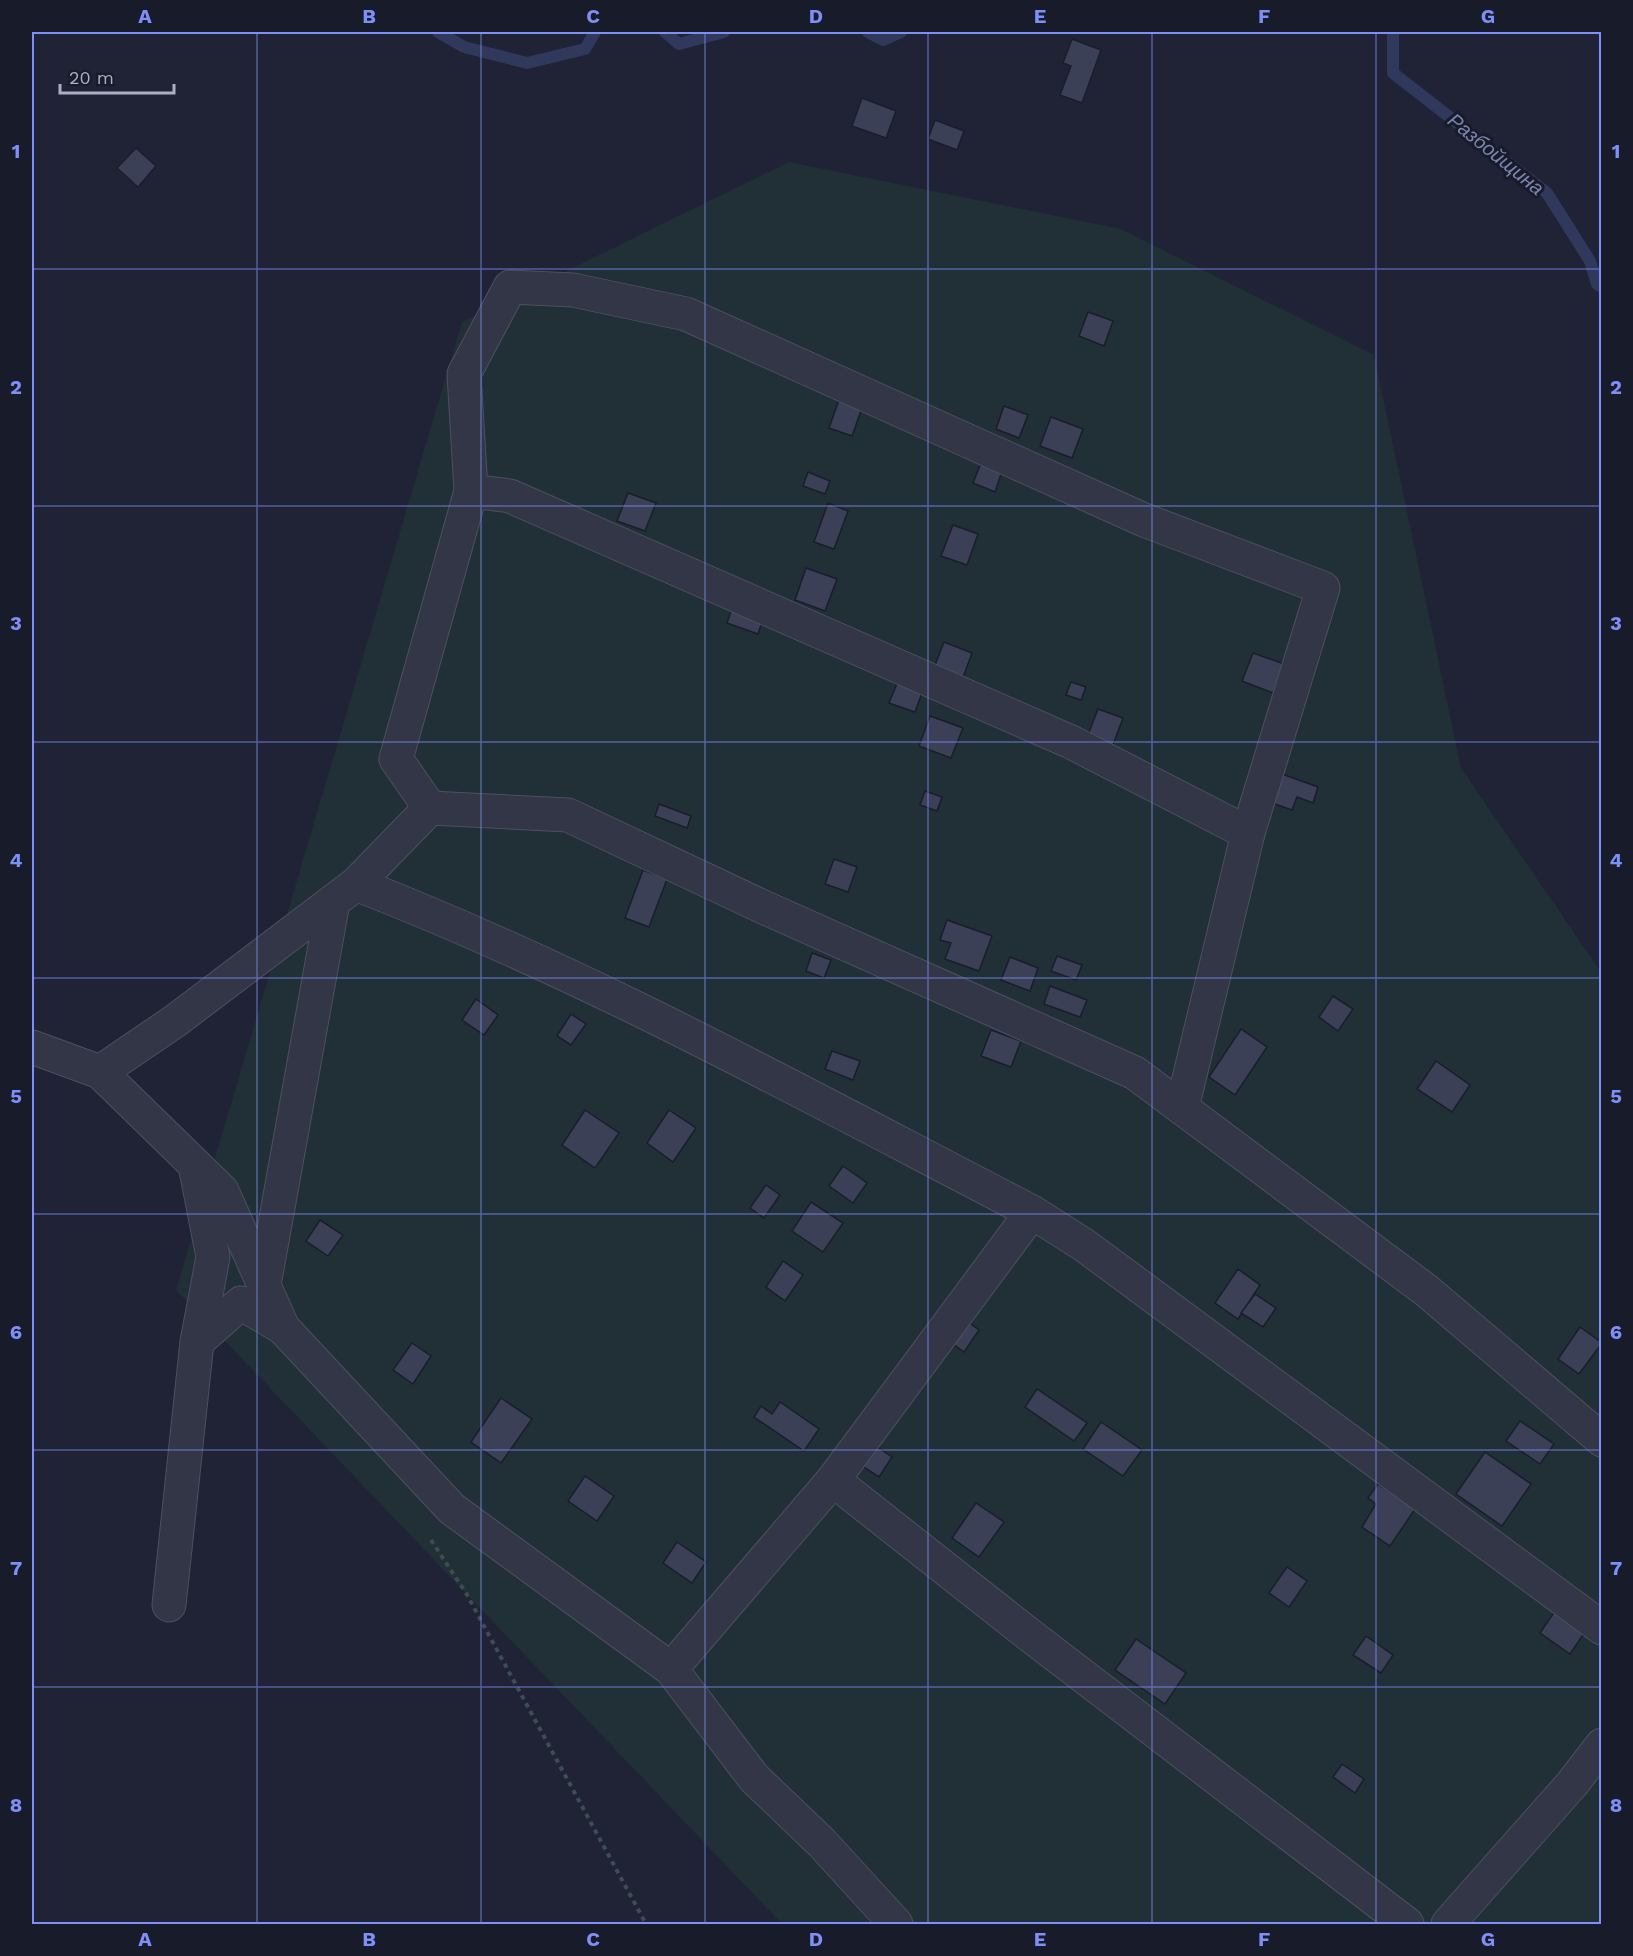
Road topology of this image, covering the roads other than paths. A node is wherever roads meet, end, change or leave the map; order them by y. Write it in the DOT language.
graph roads {
  1 [pos="471,490"];
  2 [pos="430,808"];
  3 [pos="1248,833"];
  4 [pos="345,893"];
  5 [pos="32,1047"];
  6 [pos="100,1072"];
  7 [pos="1182,1107"];
  8 [pos="195,1165"];
  9 [pos="1032,1212"];
  10 [pos="264,1285"];
  11 [pos="283,1328"];
  12 [pos="197,1342"];
  13 [pos="1602,1440"];
  14 [pos="833,1480"];
  15 [pos="169,1605"];
  16 [pos="1602,1628"];
  17 [pos="671,1669"];
  18 [pos="1602,1745"];
  19 [pos="896,1924"];
  20 [pos="1407,1924"];
  21 [pos="1448,1924"];
  1 -- 2 [label="lane"];
  1 -- 3 [label="lane"];
  1 -- 3 [label="lane"];
  2 -- 4 [label="lane"];
  2 -- 7 [label="lane"];
  3 -- 7 [label="lane"];
  4 -- 6 [label="lane"];
  4 -- 9 [label="lane"];
  4 -- 10 [label="lane"];
  5 -- 6 [label="lane"];
  6 -- 8 [label="lane"];
  7 -- 13 [label="lane"];
  8 -- 10 [label="lane"];
  8 -- 12 [label="lane"];
  9 -- 14 [label="lane"];
  9 -- 16 [label="lane"];
  10 -- 11 [label="lane"];
  11 -- 12 [label="lane"];
  11 -- 17 [label="lane"];
  12 -- 15 [label="lane"];
  14 -- 17 [label="lane"];
  14 -- 20 [label="lane"];
  17 -- 19 [label="lane"];
  18 -- 21 [label="lane"];
}
